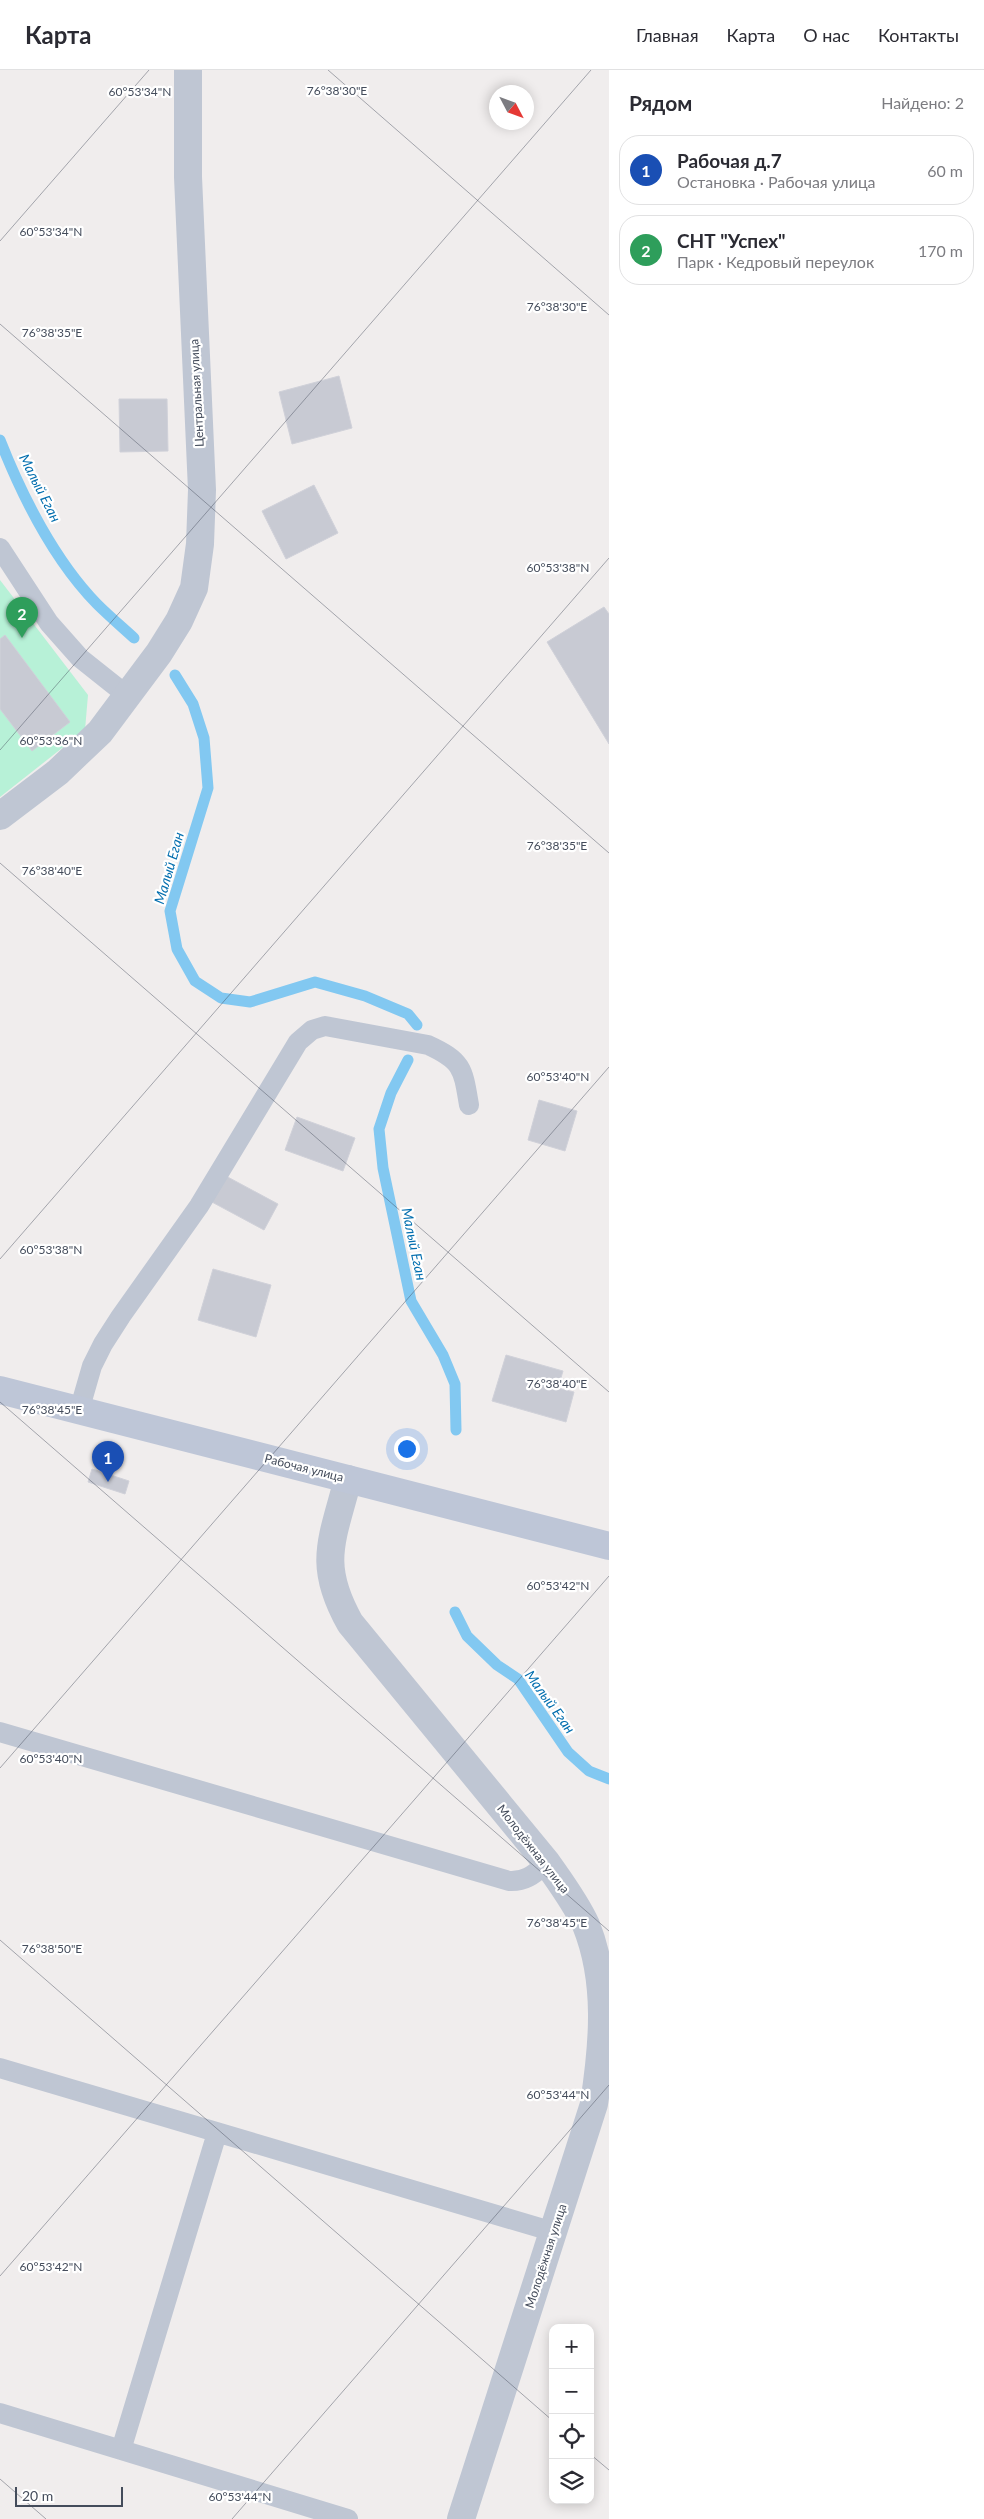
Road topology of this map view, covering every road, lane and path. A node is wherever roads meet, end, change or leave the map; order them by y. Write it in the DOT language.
graph roads {
  1 [pos="188,70"];
  2 [pos="0,548"];
  3 [pos="129,697"];
  4 [pos="0,816"];
  5 [pos="469,1105"];
  6 [pos="0,1390"];
  7 [pos="79,1411"];
  8 [pos="348,1479"];
  9 [pos="609,1546"];
  10 [pos="0,1732"];
  11 [pos="547,1863"];
  12 [pos="0,2068"];
  13 [pos="217,2133"];
  14 [pos="554,2232"];
  15 [pos="0,2413"];
  16 [pos="121,2450"];
  17 [pos="348,2519"];
  18 [pos="461,2519"];
  1 -- 3 [label="street, Центральная улица"];
  2 -- 3 [label="lane"];
  3 -- 4 [label="street, Центральная улица"];
  5 -- 7 [label="lane"];
  6 -- 7 [label="street, Рабочая улица"];
  7 -- 8 [label="street, Рабочая улица"];
  8 -- 9 [label="street, Рабочая улица"];
  8 -- 11 [label="street, Молодёжная улица"];
  10 -- 11 [label="lane"];
  11 -- 14 [label="street, Молодёжная улица"];
  12 -- 13 [label="lane"];
  13 -- 14 [label="lane"];
  13 -- 16 [label="lane"];
  14 -- 18 [label="street, Молодёжная улица"];
  15 -- 16 [label="lane"];
  16 -- 17 [label="lane"];
}
